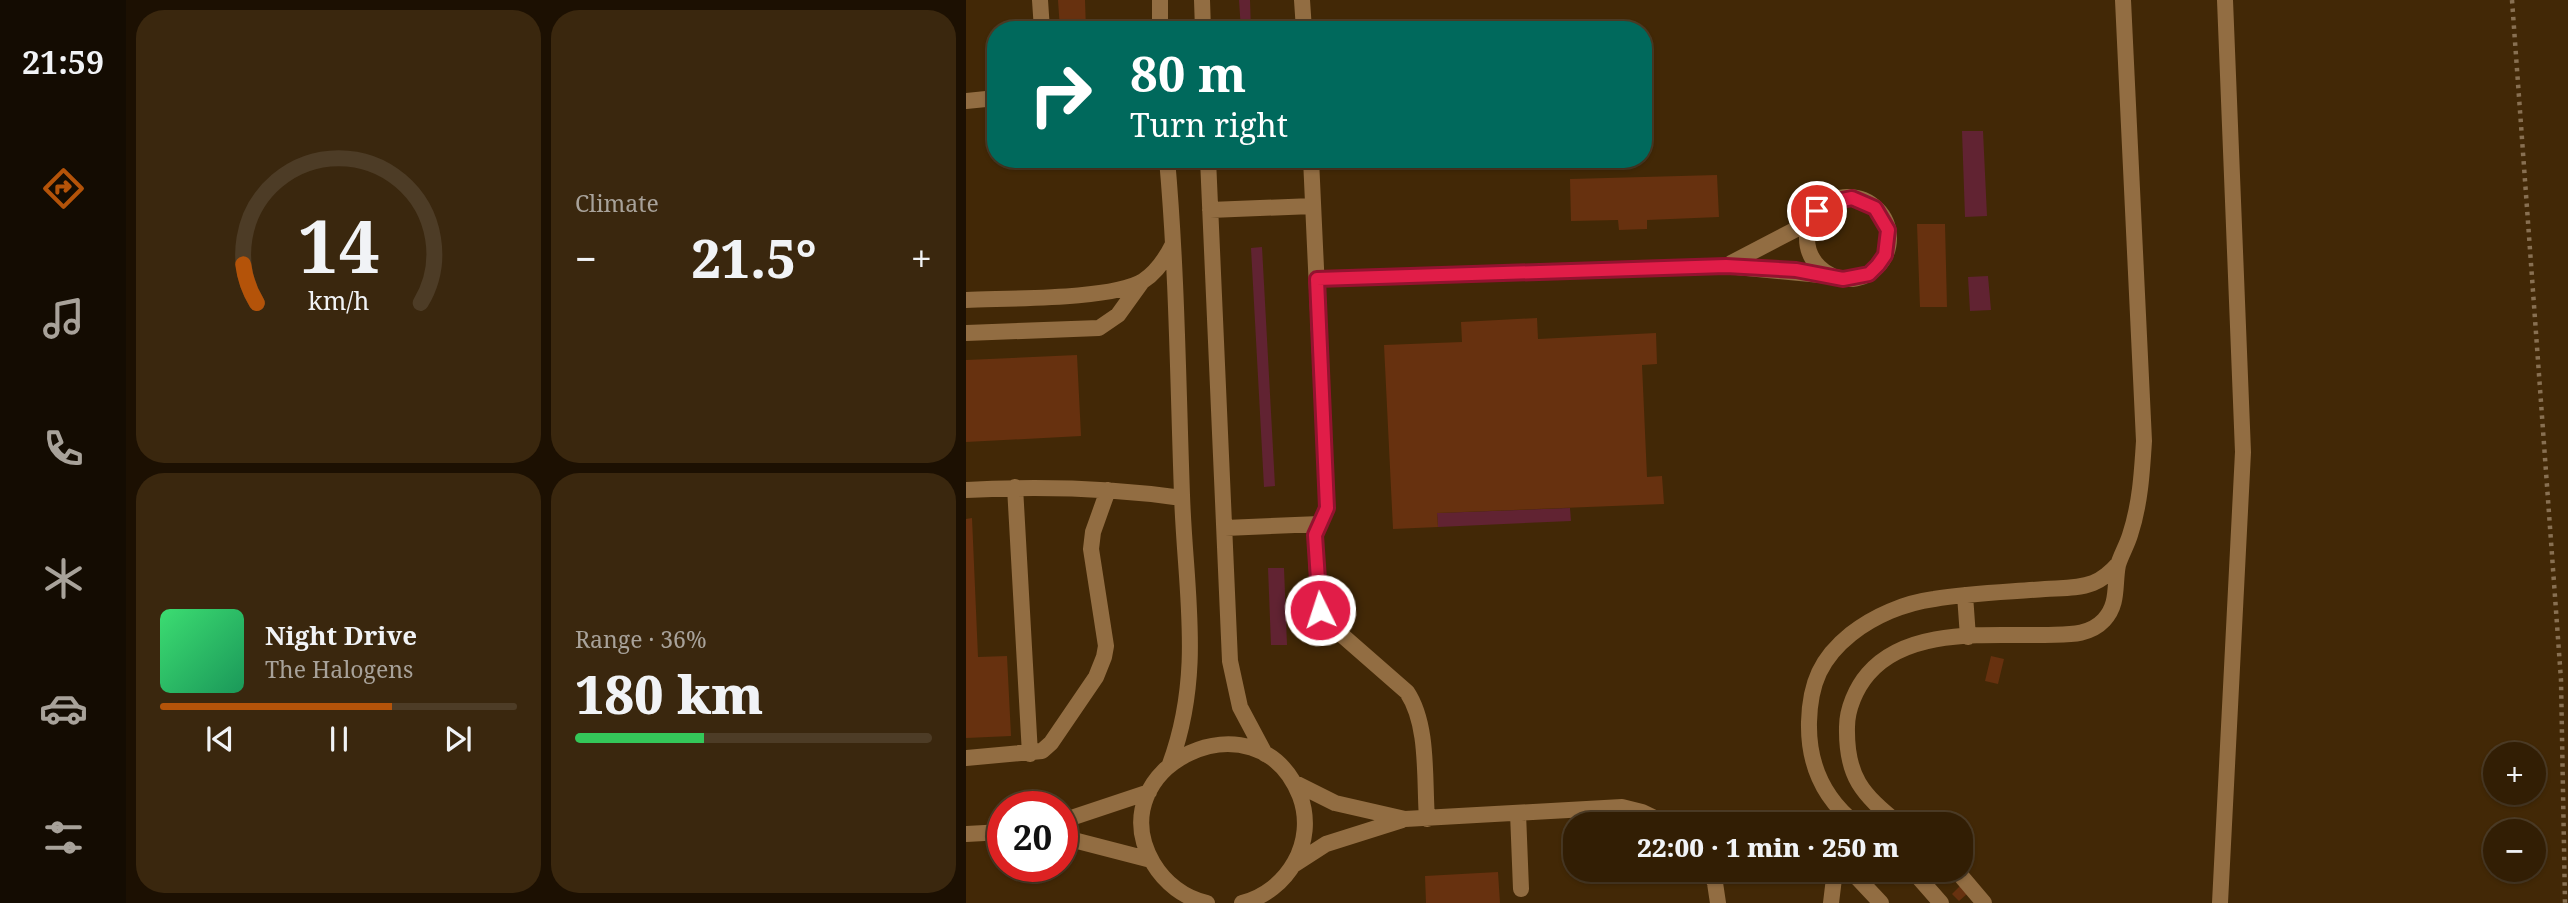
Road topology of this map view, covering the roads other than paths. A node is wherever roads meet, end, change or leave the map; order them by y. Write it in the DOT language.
graph roads {
  1 [pos="1040,0"];
  2 [pos="1160,0"];
  3 [pos="1202,0"];
  4 [pos="1302,0"];
  5 [pos="2123,0"];
  6 [pos="2225,0"];
  7 [pos="1041,21"];
  8 [pos="1160,21"];
  9 [pos="1203,21"];
  10 [pos="1303,21"];
  11 [pos="987,99"];
  12 [pos="966,101"];
  13 [pos="1168,168"];
  14 [pos="1208,168"];
  15 [pos="1311,168"];
  16 [pos="1313,206"];
  17 [pos="1210,210"];
  18 [pos="1810,222"];
  19 [pos="1175,242"];
  20 [pos="1726,266"];
  21 [pos="1831,275"];
  22 [pos="1317,279"];
  23 [pos="1143,281"];
  24 [pos="966,300"];
  25 [pos="966,333"];
  26 [pos="1015,487"];
  27 [pos="966,490"];
  28 [pos="1108,490"];
  29 [pos="1182,498"];
  30 [pos="1320,524"];
  31 [pos="1225,528"];
  32 [pos="2118,564"];
  33 [pos="1965,596"];
  34 [pos="1968,637"];
  35 [pos="1030,754"];
  36 [pos="1265,754"];
  37 [pos="966,758"];
  38 [pos="1170,764"];
  39 [pos="1293,781"];
  40 [pos="1150,792"];
  41 [pos="1642,812"];
  42 [pos="1836,812"];
  43 [pos="1886,812"];
  44 [pos="1518,813"];
  45 [pos="1078,816"];
  46 [pos="1405,819"];
  47 [pos="1427,819"];
  48 [pos="987,833"];
  49 [pos="966,834"];
  50 [pos="1078,841"];
  51 [pos="1151,860"];
  52 [pos="1294,866"];
  53 [pos="1715,882"];
  54 [pos="1834,882"];
  55 [pos="1861,882"];
  56 [pos="1923,882"];
  57 [pos="1966,882"];
  58 [pos="1521,890"];
  59 [pos="1268,897"];
  60 [pos="1189,900"];
  61 [pos="1207,903"];
  62 [pos="1241,903"];
  63 [pos="1718,903"];
  64 [pos="1831,903"];
  65 [pos="1881,903"];
  66 [pos="1941,903"];
  67 [pos="1984,903"];
  68 [pos="2220,903"];
  1 -- 7 [label="lane"];
  2 -- 8 [label="lane"];
  3 -- 9 [label="lane"];
  4 -- 10 [label="lane"];
  5 -- 32 [label="lane"];
  6 -- 68 [label="lane"];
  11 -- 12 [label="lane"];
  13 -- 19 [label="lane"];
  14 -- 17 [label="lane"];
  15 -- 16 [label="lane"];
  16 -- 17 [label="lane"];
  16 -- 22 [label="lane"];
  17 -- 31 [label="lane"];
  18 -- 20 [label="lane"];
  18 -- 21 [label="lane"];
  18 -- 21 [label="lane"];
  19 -- 23 [label="lane"];
  19 -- 29 [label="lane"];
  20 -- 21 [label="lane"];
  20 -- 22 [label="lane"];
  22 -- 30 [label="lane"];
  23 -- 24 [label="lane"];
  23 -- 25 [label="lane"];
  26 -- 27 [label="lane"];
  26 -- 28 [label="lane"];
  26 -- 35 [label="lane"];
  28 -- 29 [label="lane"];
  28 -- 35 [label="lane"];
  29 -- 38 [label="lane"];
  30 -- 31 [label="lane"];
  30 -- 47 [label="lane"];
  31 -- 36 [label="lane"];
  32 -- 33 [label="lane"];
  32 -- 34 [label="lane"];
  33 -- 34 [label="lane"];
  33 -- 42 [label="lane"];
  34 -- 43 [label="lane"];
  35 -- 37 [label="lane"];
  36 -- 38 [label="lane"];
  36 -- 39 [label="lane"];
  38 -- 40 [label="lane"];
  39 -- 46 [label="lane"];
  39 -- 52 [label="lane"];
  40 -- 45 [label="lane"];
  40 -- 51 [label="lane"];
  41 -- 44 [label="lane"];
  44 -- 47 [label="lane"];
  44 -- 58 [label="lane"];
  46 -- 47 [label="lane"];
  46 -- 52 [label="lane"];
  48 -- 49 [label="lane"];
  50 -- 51 [label="lane"];
  51 -- 60 [label="lane"];
  52 -- 59 [label="lane"];
  53 -- 63 [label="lane"];
  54 -- 64 [label="lane"];
  55 -- 65 [label="lane"];
  56 -- 66 [label="lane"];
  57 -- 67 [label="lane"];
  59 -- 62 [label="lane"];
  60 -- 61 [label="lane"];
}
